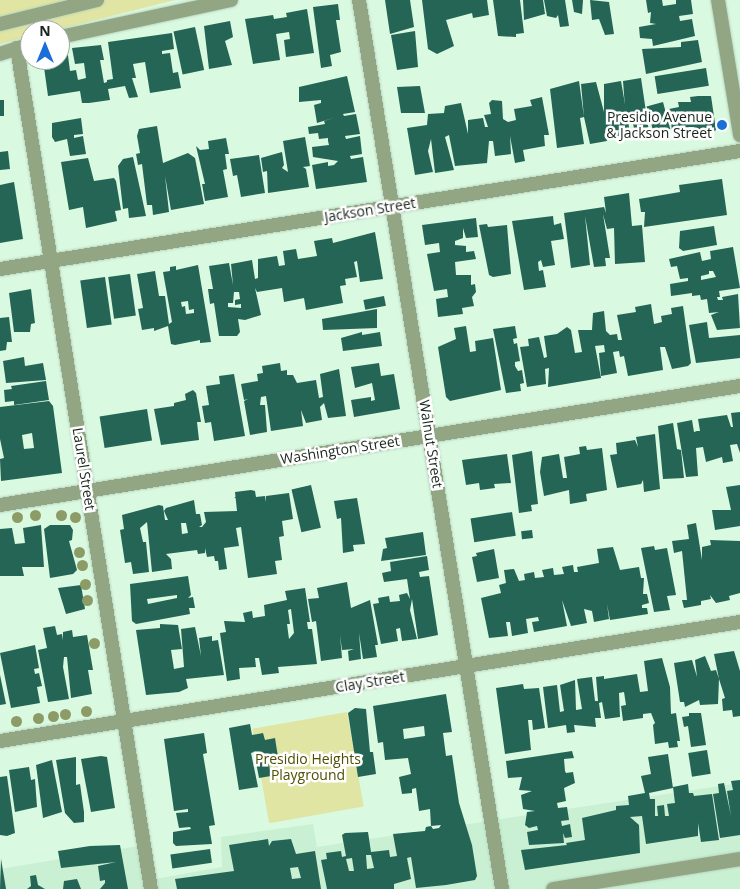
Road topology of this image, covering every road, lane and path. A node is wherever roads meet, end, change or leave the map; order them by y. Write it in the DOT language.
graph roads {
  1 [pos="97,0"];
  2 [pos="231,0"];
  3 [pos="359,0"];
  4 [pos="718,0"];
  5 [pos="0,24"];
  6 [pos="70,35"];
  7 [pos="20,47"];
  8 [pos="0,54"];
  9 [pos="26,70"];
  10 [pos="740,135"];
  11 [pos="740,151"];
  12 [pos="392,206"];
  13 [pos="51,261"];
  14 [pos="0,269"];
  15 [pos="740,386"];
  16 [pos="429,436"];
  17 [pos="87,491"];
  18 [pos="0,505"];
  19 [pos="740,622"];
  20 [pos="466,666"];
  21 [pos="124,721"];
  22 [pos="0,741"];
  23 [pos="740,859"];
  24 [pos="151,889"];
  25 [pos="502,889"];
  26 [pos="553,889"];
  1 -- 5 [label="street"];
  2 -- 6 [label="street"];
  3 -- 12 [label="street, Walnut Street"];
  4 -- 10 [label="street"];
  7 -- 8 [label="street"];
  9 -- 13 [label="street, Laurel Street"];
  11 -- 12 [label="street, Jackson Street"];
  12 -- 13 [label="street, Jackson Street"];
  12 -- 16 [label="street, Walnut Street"];
  13 -- 14 [label="street, Jackson Street"];
  13 -- 17 [label="street, Laurel Street"];
  15 -- 16 [label="street, Washington Street"];
  16 -- 17 [label="street, Washington Street"];
  16 -- 20 [label="street, Walnut Street"];
  17 -- 18 [label="street, Washington Street"];
  17 -- 21 [label="street, Laurel Street"];
  19 -- 20 [label="street, Clay Street"];
  20 -- 21 [label="street, Clay Street"];
  20 -- 25 [label="street, Walnut Street"];
  21 -- 22 [label="street, Clay Street"];
  21 -- 24 [label="street, Laurel Street"];
  23 -- 26 [label="street"];
}
